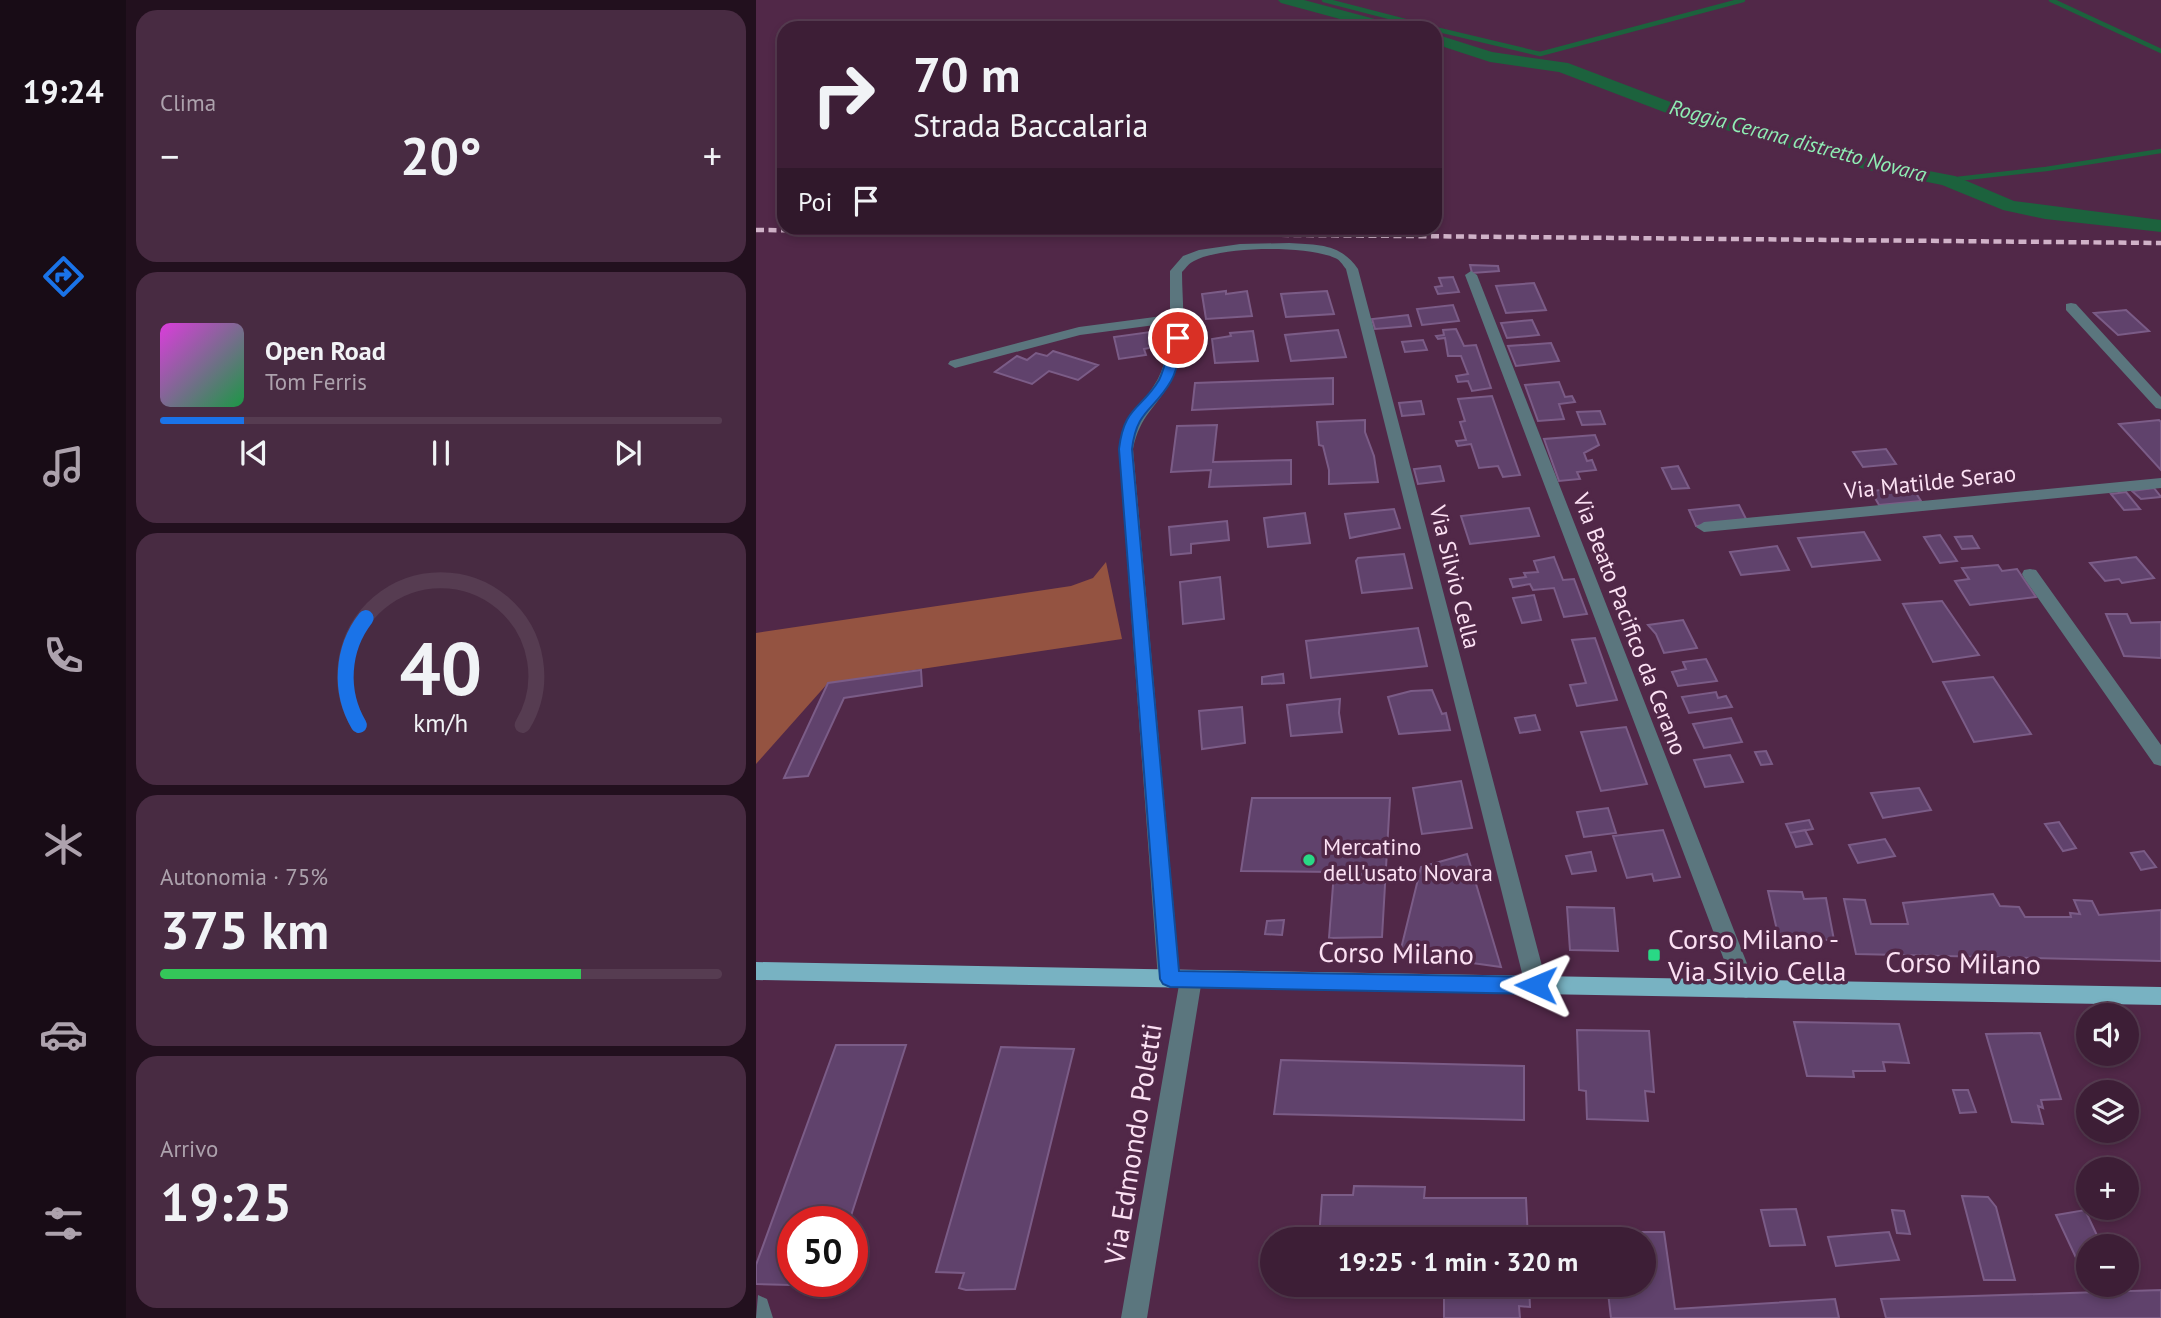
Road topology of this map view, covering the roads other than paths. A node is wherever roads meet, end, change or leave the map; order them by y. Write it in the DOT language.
graph roads {
  1 [pos="1471,275"];
  2 [pos="2071,307"];
  3 [pos="1175,318"];
  4 [pos="955,364"];
  5 [pos="2161,405"];
  6 [pos="2161,483"];
  7 [pos="1704,527"];
  8 [pos="2030,574"];
  9 [pos="2161,759"];
  10 [pos="756,971"];
  11 [pos="1180,979"];
  12 [pos="1536,985"];
  13 [pos="1746,989"];
  14 [pos="2161,996"];
  15 [pos="1134,1318"];
  1 -- 13 [label="street, Via Beato Pacifico da Cerano"];
  2 -- 5 [label="street"];
  3 -- 4 [label="street"];
  3 -- 11 [label="street, Via Edmondo Poletti"];
  3 -- 12 [label="street, Via Silvio Cella"];
  6 -- 7 [label="street, Via Matilde Serao"];
  8 -- 9 [label="street"];
  10 -- 11 [label="main road, Corso Milano"];
  11 -- 12 [label="main road, Corso Milano"];
  11 -- 15 [label="street, Via Edmondo Poletti"];
  12 -- 13 [label="main road, Corso Milano"];
  13 -- 14 [label="main road, Corso Milano"];
}
